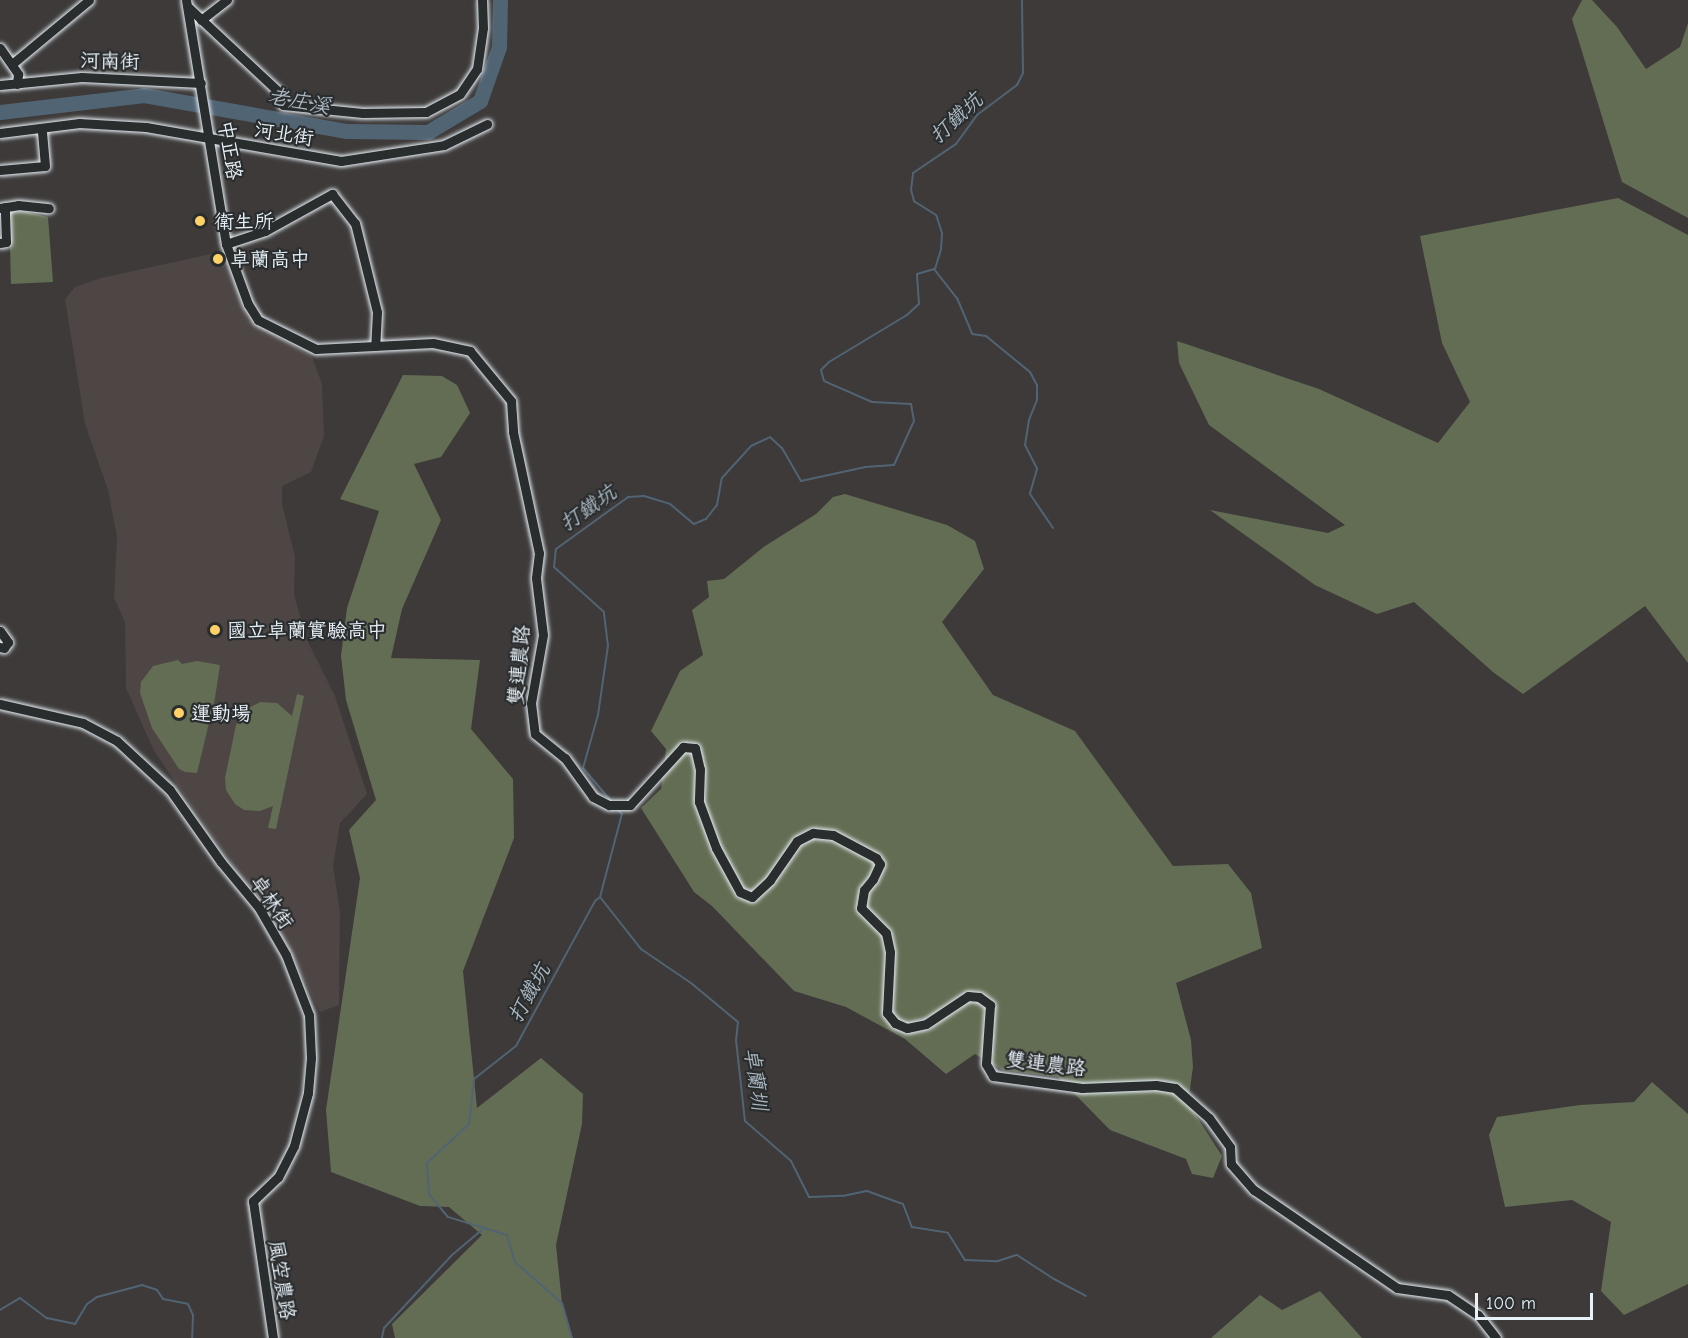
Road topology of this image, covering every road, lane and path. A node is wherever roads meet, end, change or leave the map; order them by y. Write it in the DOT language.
graph roads {
  1 [pos="89,0"];
  2 [pos="227,0"];
  3 [pos="482,0"];
  4 [pos="186,3"];
  5 [pos="201,20"];
  6 [pos="0,48"];
  7 [pos="12,64"];
  8 [pos="17,84"];
  9 [pos="0,85"];
  10 [pos="202,86"];
  11 [pos="487,124"];
  12 [pos="42,128"];
  13 [pos="0,133"];
  14 [pos="210,140"];
  15 [pos="0,170"];
  16 [pos="3,207"];
  17 [pos="49,208"];
  18 [pos="0,243"];
  19 [pos="226,244"];
  20 [pos="375,346"];
  21 [pos="0,631"];
  22 [pos="0,647"];
  23 [pos="0,704"];
  24 [pos="255,1228"];
  25 [pos="273,1338"];
  26 [pos="1496,1338"];
  1 -- 7 [label="street"];
  2 -- 5 [label="street"];
  3 -- 5 [label="street"];
  4 -- 5 [label="street"];
  4 -- 10 [label="street, 中正路"];
  6 -- 7 [label="street"];
  7 -- 8 [label="street"];
  8 -- 9 [label="street, 河南街"];
  8 -- 10 [label="street, 河南街"];
  10 -- 14 [label="street, 中正路"];
  11 -- 14 [label="street, 河北街"];
  12 -- 13 [label="street, 河北街"];
  12 -- 14 [label="street, 河北街"];
  12 -- 15 [label="street"];
  14 -- 19 [label="street, 中正路"];
  16 -- 17 [label="street"];
  16 -- 18 [label="street"];
  19 -- 20 [label="street, 中正路"];
  19 -- 20 [label="street"];
  20 -- 26 [label="street, 雙連農路"];
  21 -- 22 [label="street"];
  23 -- 24 [label="street, 卓林街"];
  24 -- 25 [label="street, 風空農路"];
}
